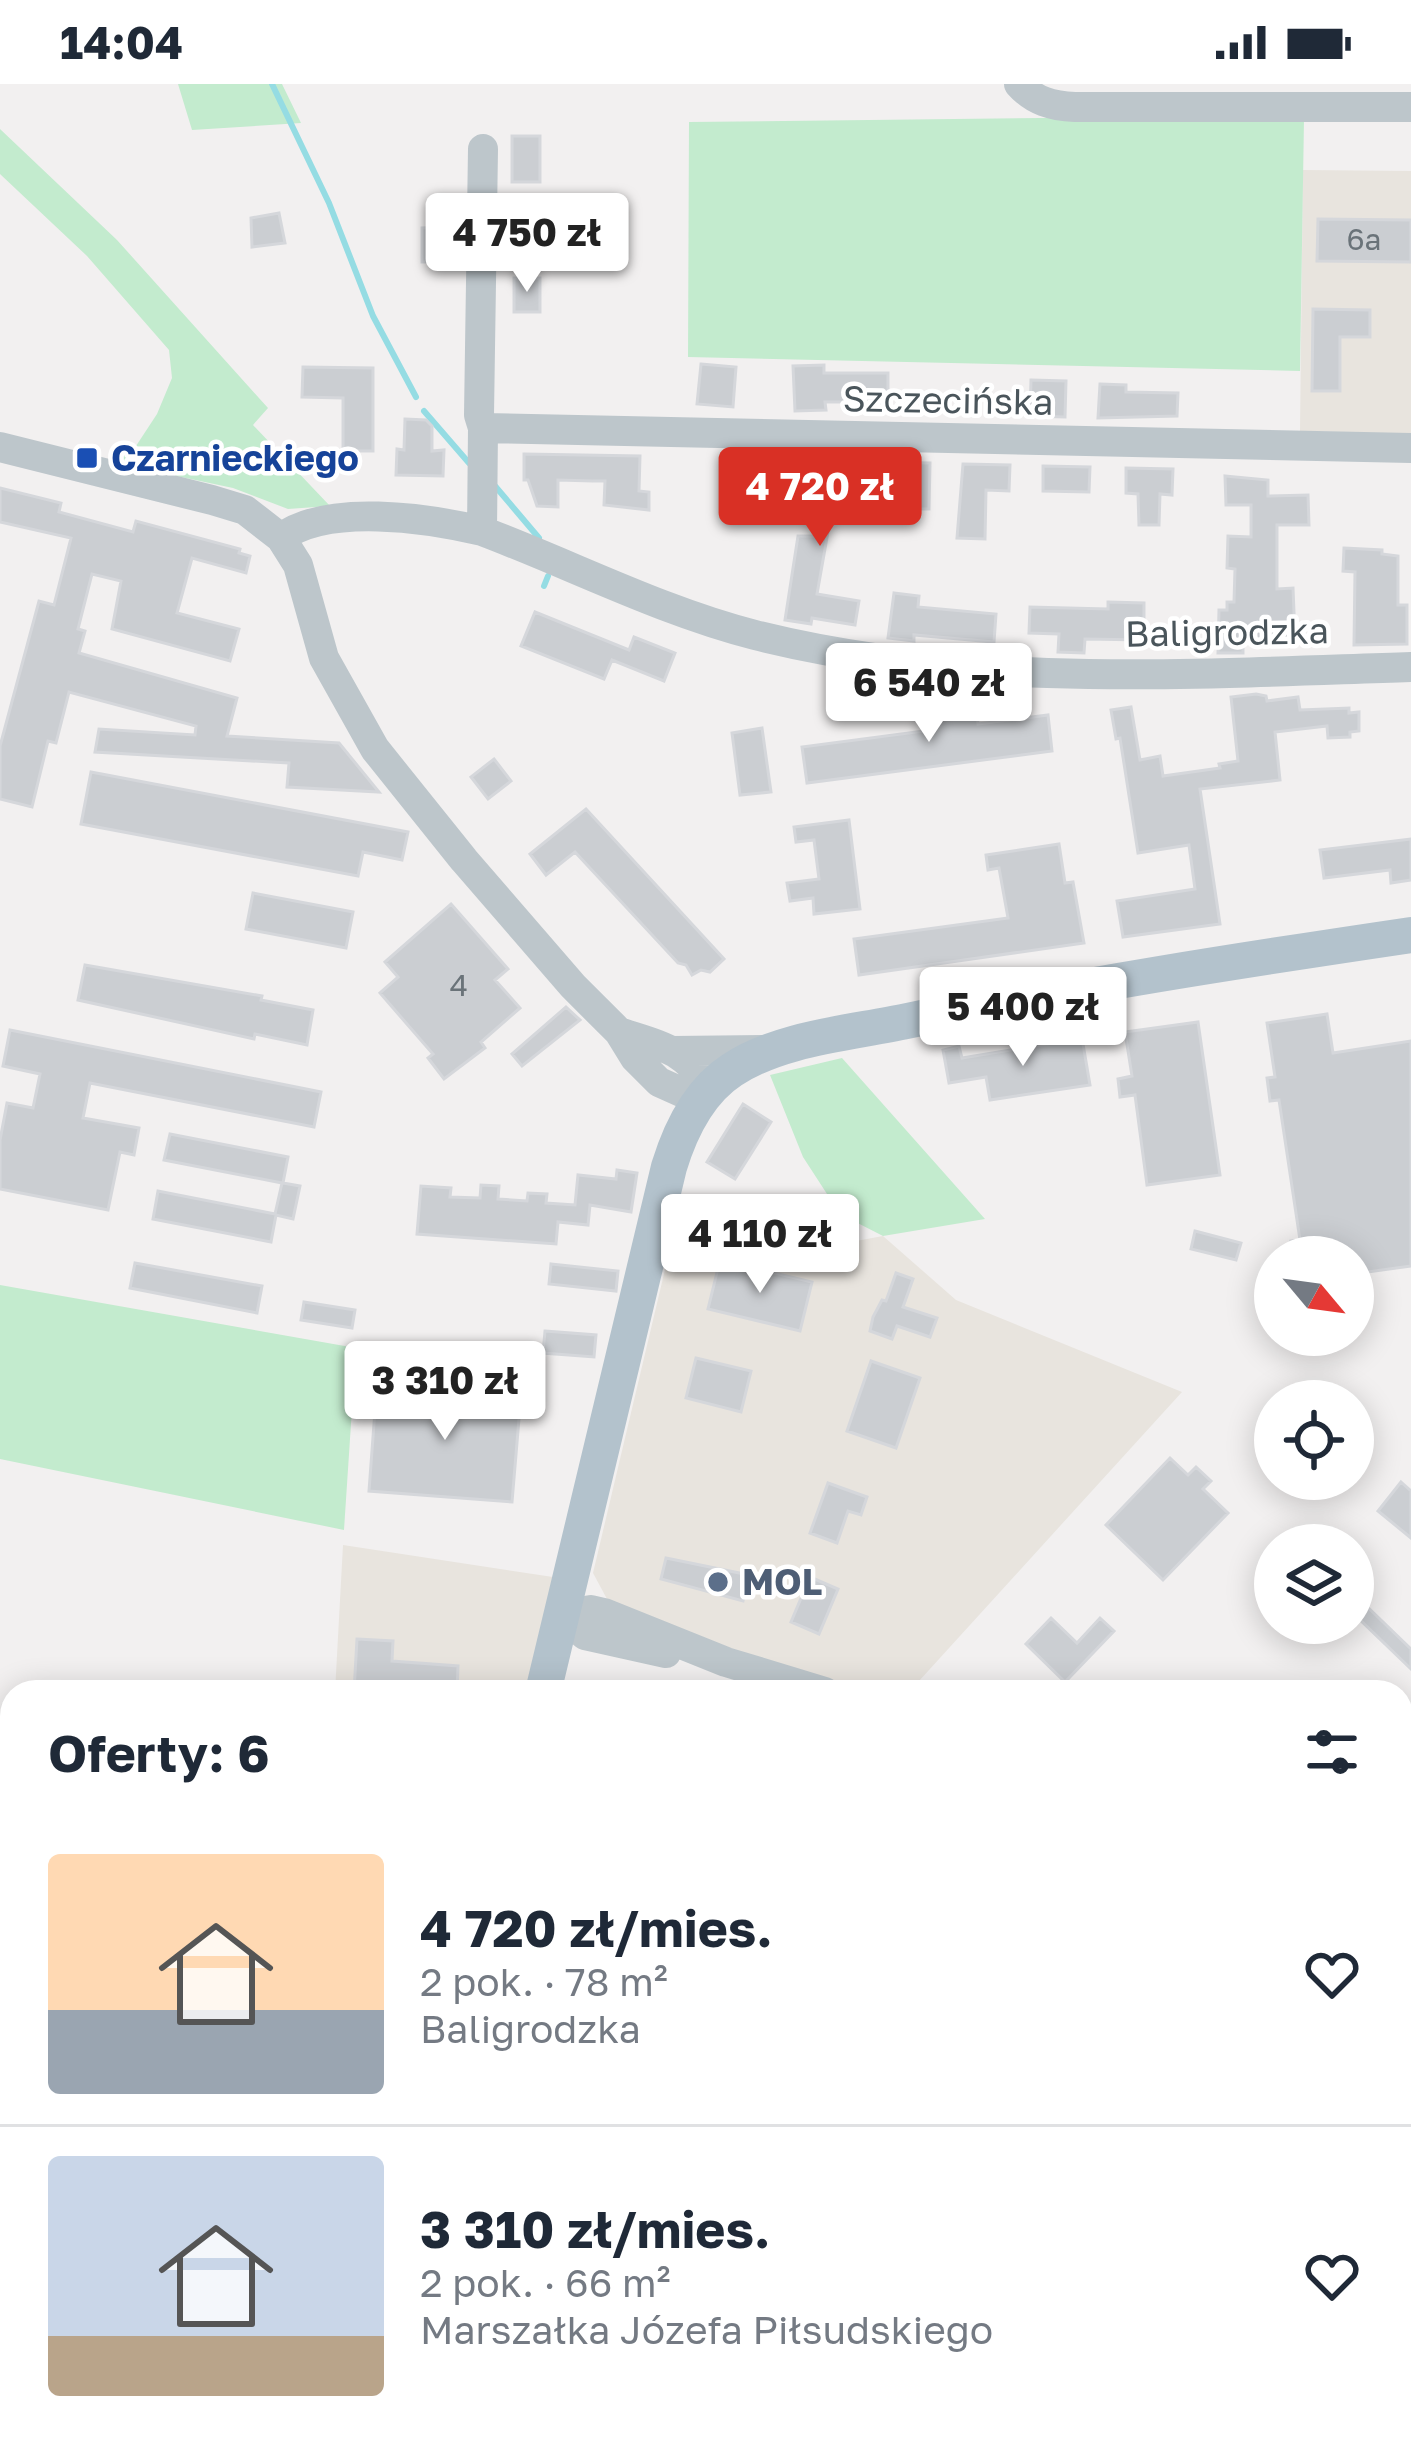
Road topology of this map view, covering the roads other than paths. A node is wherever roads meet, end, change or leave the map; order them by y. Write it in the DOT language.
graph roads {
  1 [pos="1019,84"];
  2 [pos="1411,107"];
  3 [pos="483,149"];
  4 [pos="483,428"];
  5 [pos="0,448"];
  6 [pos="1411,448"];
  7 [pos="482,531"];
  8 [pos="281,538"];
  9 [pos="1411,667"];
  10 [pos="1411,935"];
  11 [pos="619,1032"];
  12 [pos="775,1050"];
  13 [pos="673,1051"];
  14 [pos="658,1082"];
  15 [pos="705,1095"];
  16 [pos="678,1138"];
  17 [pos="563,1607"];
  18 [pos="546,1680"];
  19 [pos="785,1680"];
  1 -- 2 [label="street"];
  3 -- 4 [label="street"];
  4 -- 6 [label="street, Szczecińska"];
  4 -- 7 [label="street"];
  5 -- 8 [label="street"];
  7 -- 8 [label="street, Baligrodzka"];
  7 -- 9 [label="street, Baligrodzka"];
  8 -- 11 [label="street"];
  10 -- 12 [label="main road"];
  11 -- 13 [label="street"];
  11 -- 14 [label="street"];
  12 -- 13 [label="street"];
  12 -- 15 [label="main road"];
  13 -- 15 [label="street"];
  14 -- 15 [label="street"];
  14 -- 16 [label="street"];
  15 -- 16 [label="main road"];
  16 -- 17 [label="main road"];
  17 -- 18 [label="main road"];
  17 -- 19 [label="street"];
}
